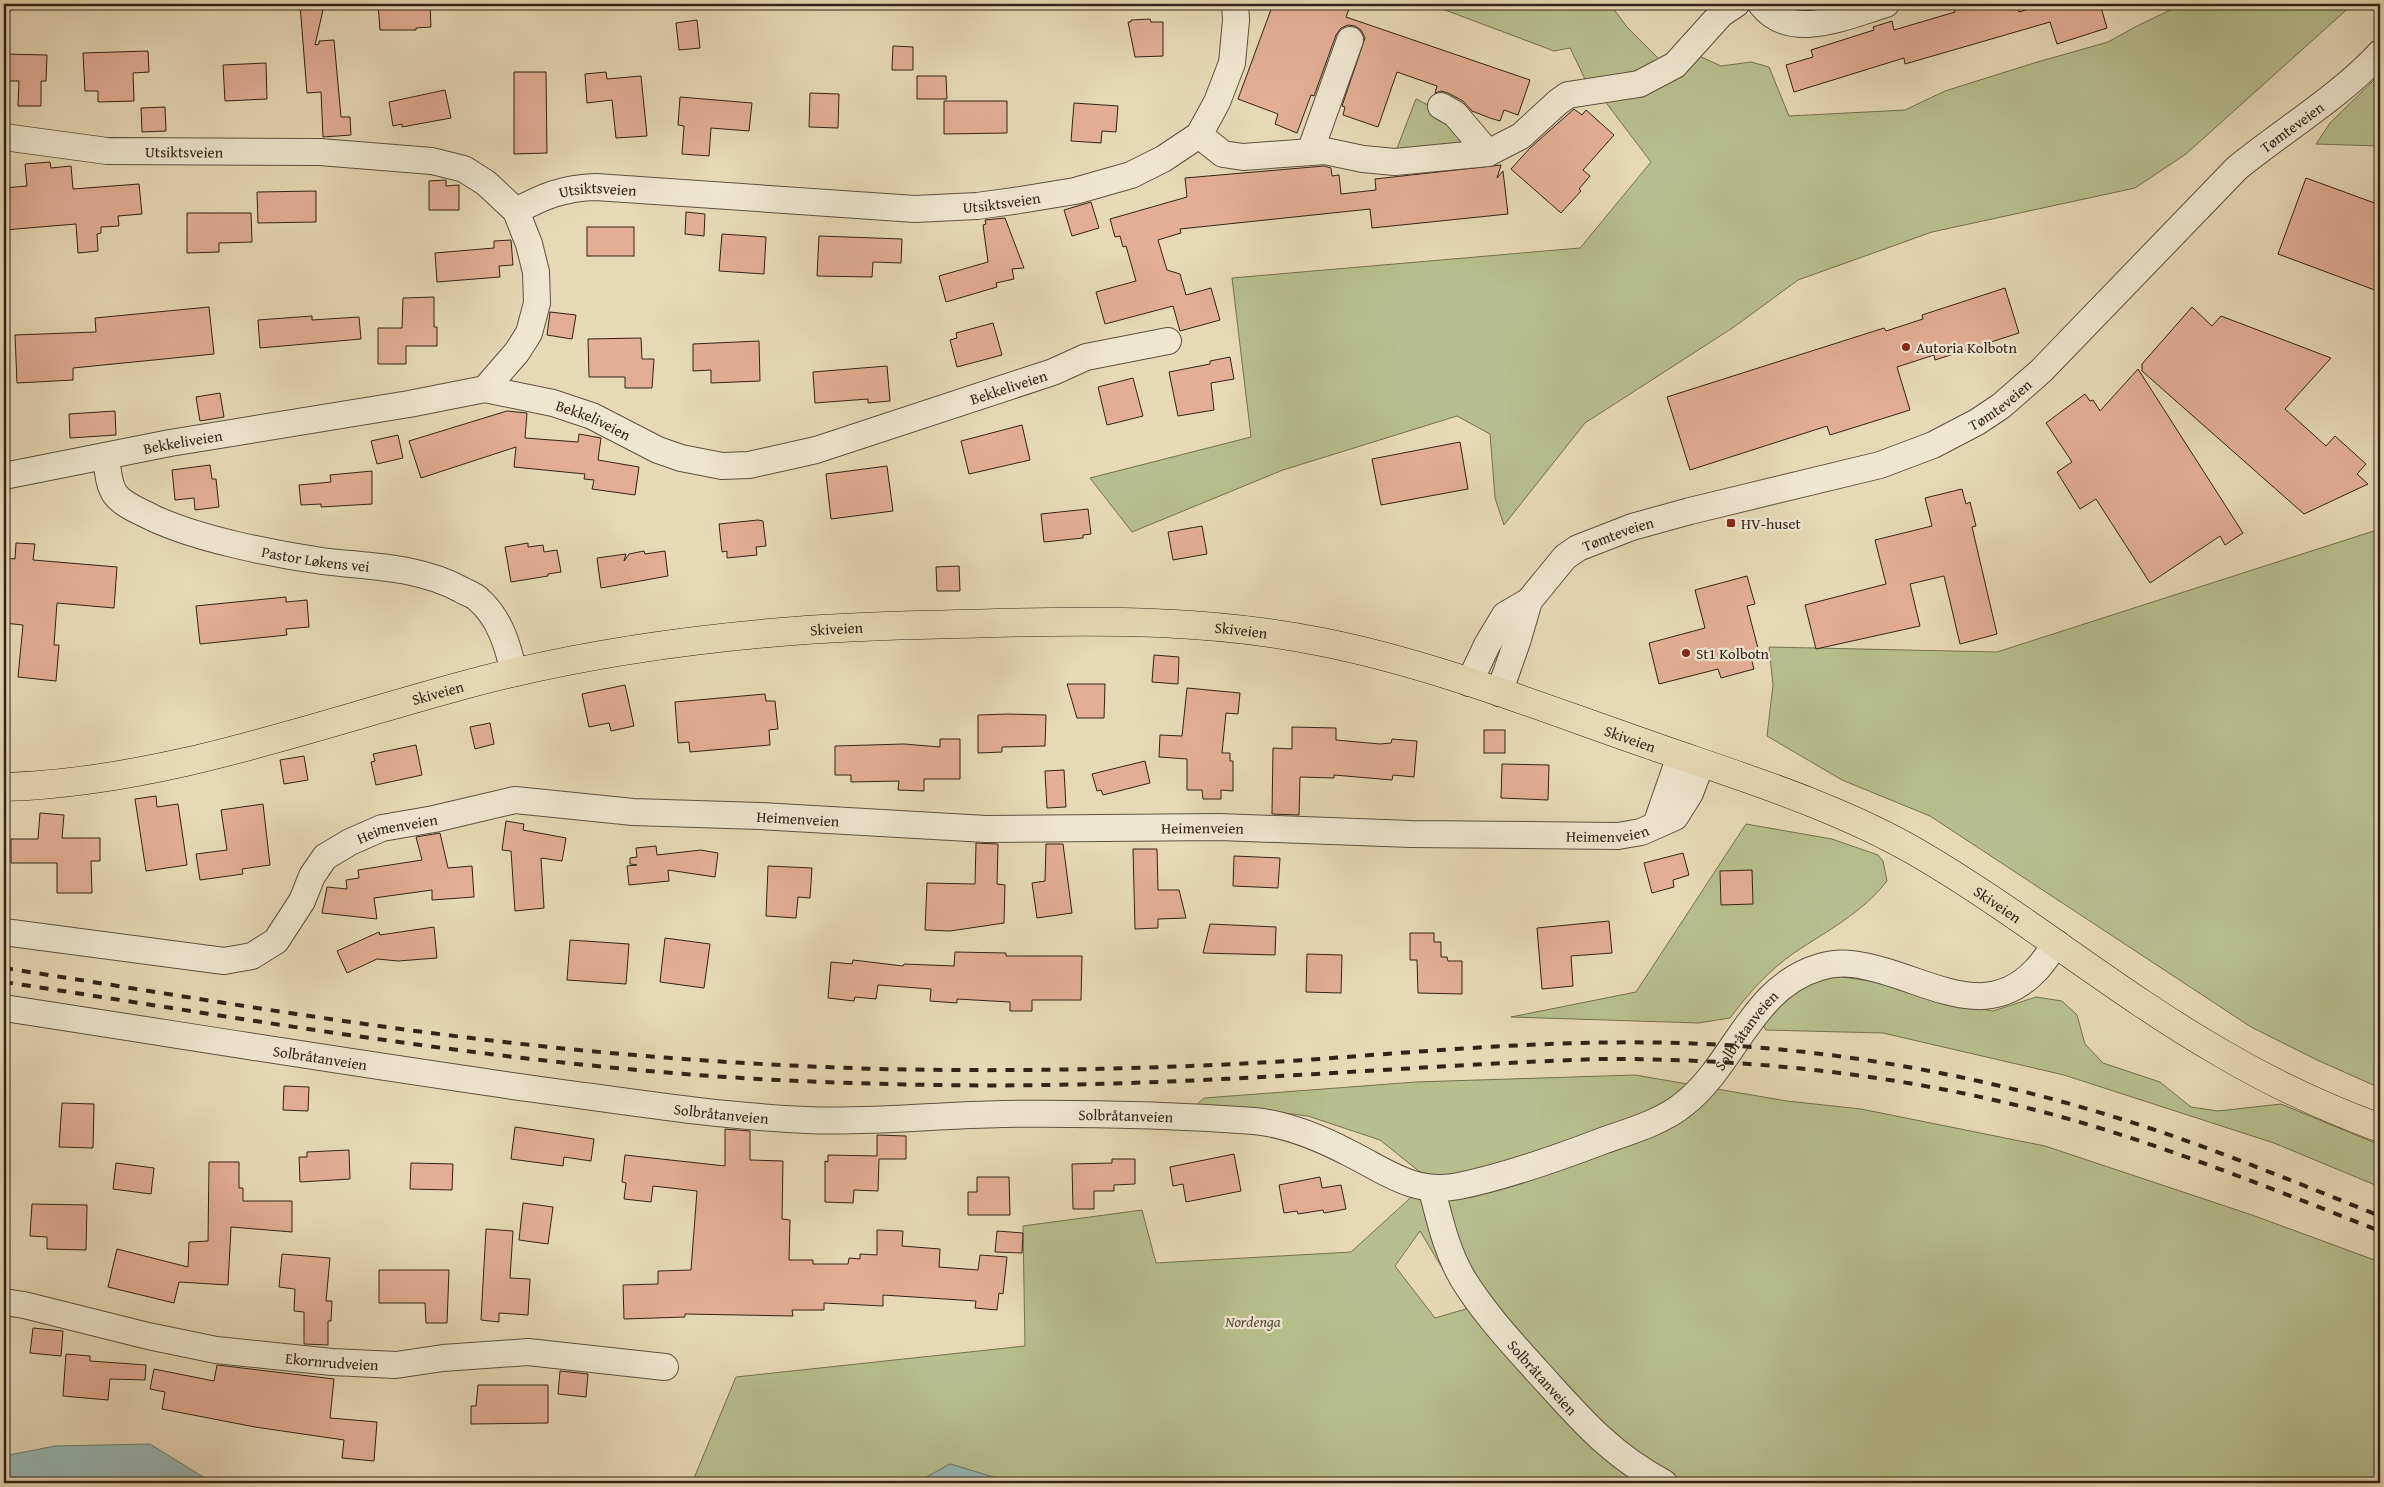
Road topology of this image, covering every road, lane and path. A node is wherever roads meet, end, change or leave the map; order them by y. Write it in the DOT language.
graph roads {
  1 [pos="1235,4"];
  2 [pos="1736,4"];
  3 [pos="1761,4"];
  4 [pos="1886,4"];
  5 [pos="1350,40"];
  6 [pos="2380,53"];
  7 [pos="1441,106"];
  8 [pos="1199,135"];
  9 [pos="4,137"];
  10 [pos="1310,152"];
  11 [pos="1488,153"];
  12 [pos="516,211"];
  13 [pos="1168,341"];
  14 [pos="485,389"];
  15 [pos="106,457"];
  16 [pos="4,476"];
  17 [pos="1529,601"];
  18 [pos="514,673"];
  19 [pos="1469,683"];
  20 [pos="1499,693"];
  21 [pos="1690,760"];
  22 [pos="4,787"];
  23 [pos="4,932"];
  24 [pos="2056,944"];
  25 [pos="4,1008"];
  26 [pos="2380,1128"];
  27 [pos="1432,1190"];
  28 [pos="4,1302"];
  29 [pos="665,1367"];
  30 [pos="1664,1483"];
  1 -- 8 [label="street"];
  2 -- 11 [label="street"];
  3 -- 4 [label="street"];
  5 -- 10 [label="street"];
  6 -- 17 [label="street, Tømteveien"];
  7 -- 11 [label="street"];
  8 -- 10 [label="street"];
  8 -- 12 [label="street, Utsiktsveien"];
  9 -- 12 [label="street, Utsiktsveien"];
  10 -- 11 [label="street"];
  12 -- 14 [label="street"];
  13 -- 14 [label="street, Bekkeliveien"];
  14 -- 15 [label="street, Bekkeliveien"];
  15 -- 16 [label="street, Bekkeliveien"];
  15 -- 18 [label="street, Pastor Løkens vei"];
  17 -- 19 [label="street, Tømteveien"];
  17 -- 20 [label="street, Tømteveien"];
  18 -- 19 [label="main road, Skiveien"];
  18 -- 22 [label="main road, Skiveien"];
  19 -- 20 [label="main road, Skiveien"];
  20 -- 21 [label="main road, Skiveien"];
  21 -- 23 [label="street, Heimenveien"];
  21 -- 24 [label="main road, Skiveien"];
  24 -- 26 [label="main road, Skiveien"];
  24 -- 27 [label="street, Solbråtanveien"];
  25 -- 27 [label="street, Solbråtanveien"];
  27 -- 30 [label="street, Solbråtanveien"];
  28 -- 29 [label="street, Ekornrudveien"];
}
